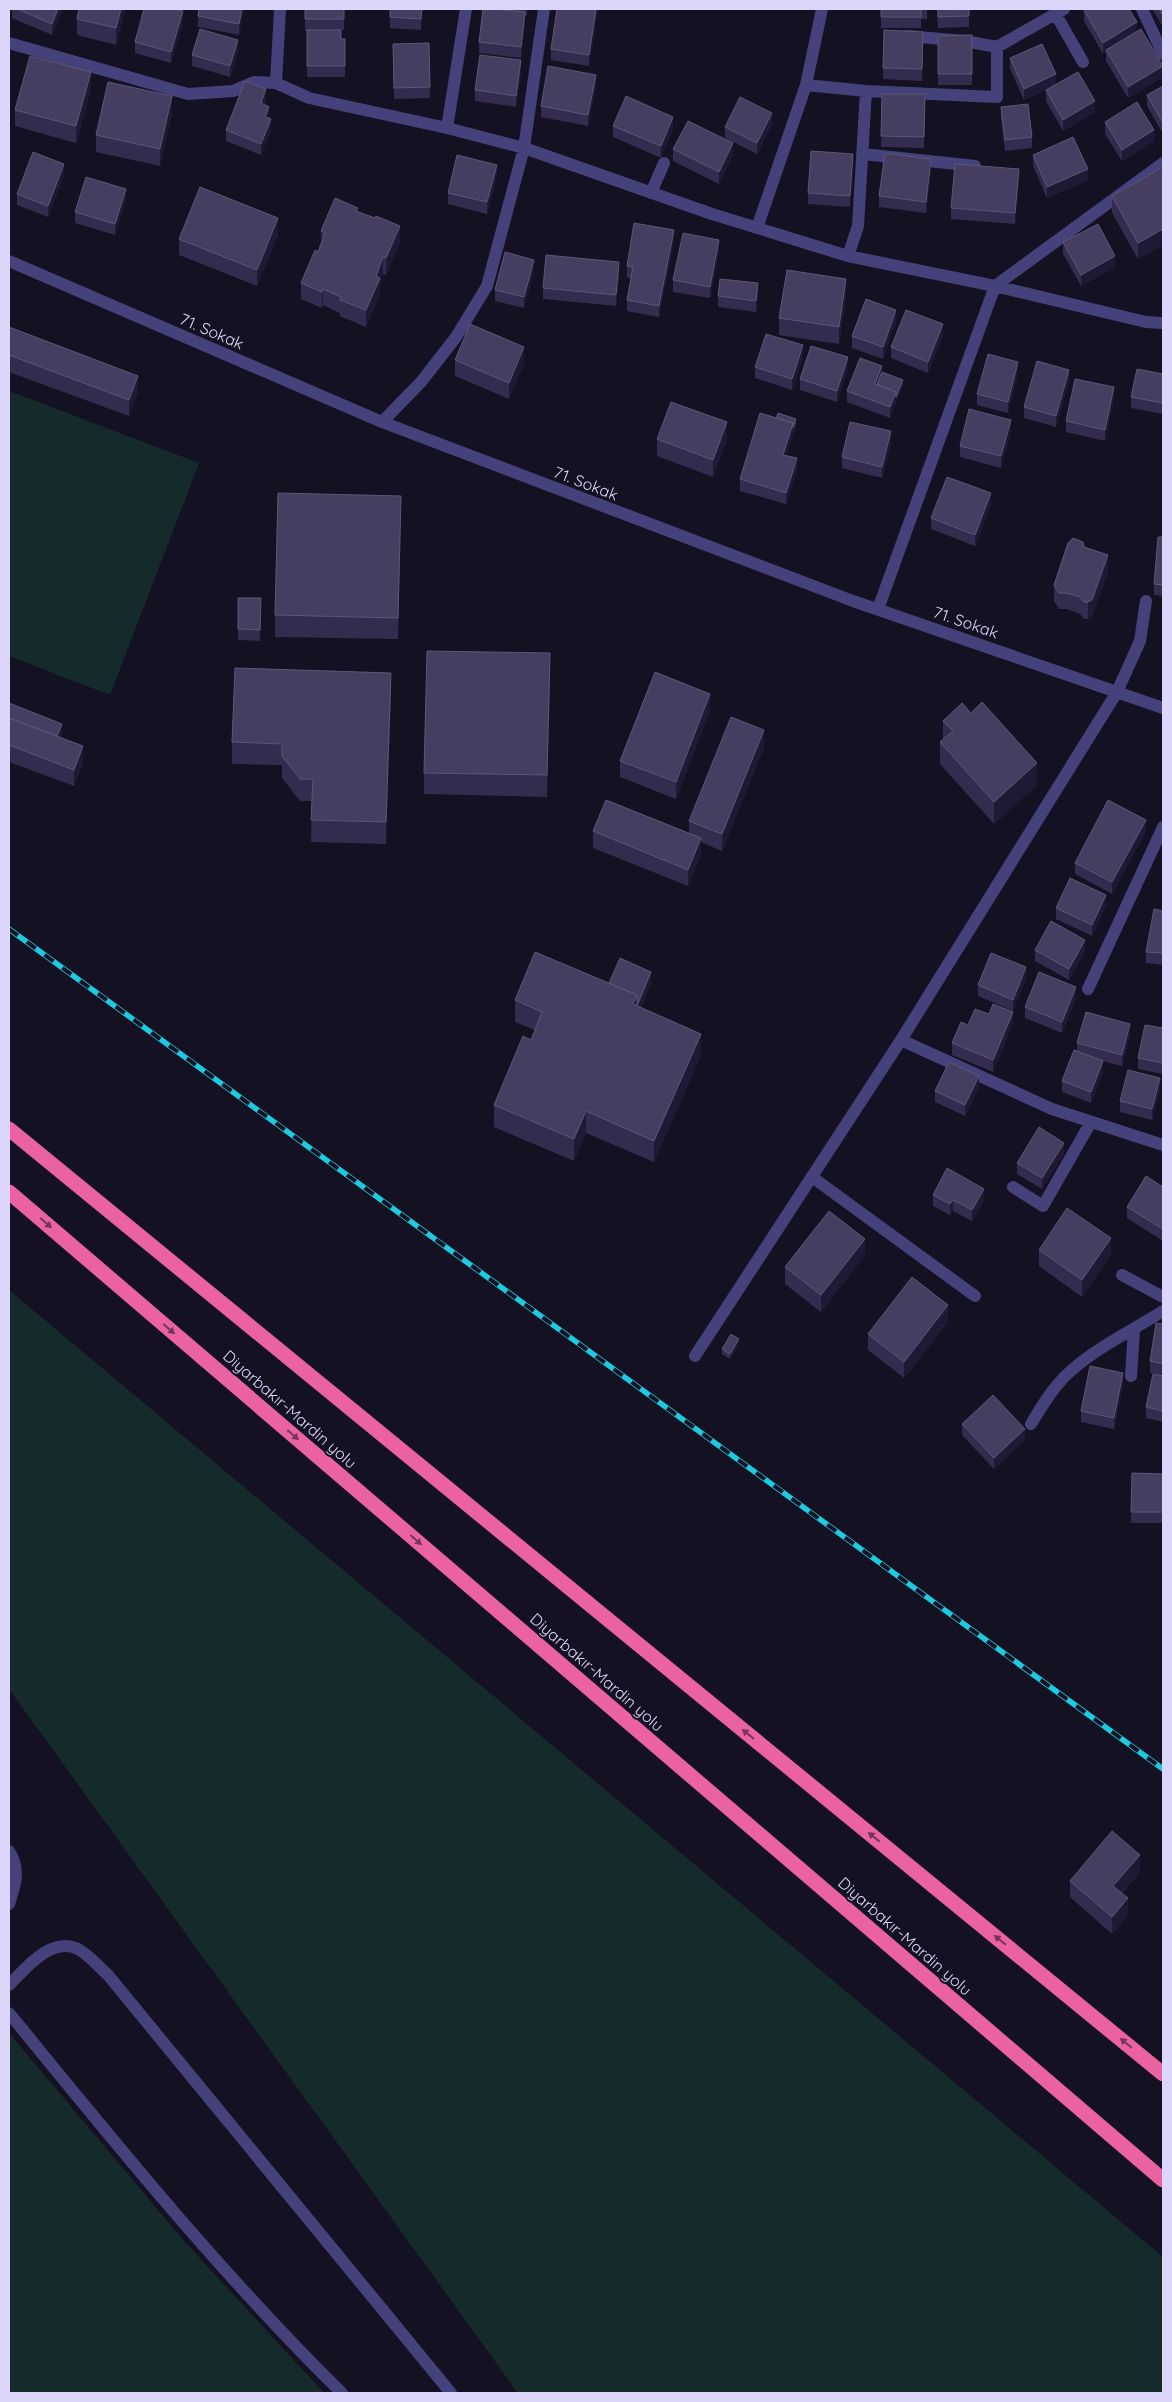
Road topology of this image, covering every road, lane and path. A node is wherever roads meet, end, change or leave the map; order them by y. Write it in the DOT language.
graph roads {
  1 [pos="280,9"];
  2 [pos="466,9"];
  3 [pos="544,9"];
  4 [pos="822,9"];
  5 [pos="1142,9"];
  6 [pos="1060,11"];
  7 [pos="906,36"];
  8 [pos="9,42"];
  9 [pos="997,47"];
  10 [pos="1163,54"];
  11 [pos="1083,62"];
  12 [pos="276,83"];
  13 [pos="806,85"];
  14 [pos="866,91"];
  15 [pos="447,128"];
  16 [pos="524,148"];
  17 [pos="863,154"];
  18 [pos="664,163"];
  19 [pos="1163,163"];
  20 [pos="983,167"];
  21 [pos="651,193"];
  22 [pos="757,228"];
  23 [pos="848,256"];
  24 [pos="9,261"];
  25 [pos="995,286"];
  26 [pos="1163,323"];
  27 [pos="382,422"];
  28 [pos="1146,601"];
  29 [pos="878,609"];
  30 [pos="1117,692"];
  31 [pos="1163,708"];
  32 [pos="1163,828"];
  33 [pos="1088,989"];
  34 [pos="901,1040"];
  35 [pos="1091,1122"];
  36 [pos="9,1129"];
  37 [pos="1163,1145"];
  38 [pos="812,1177"];
  39 [pos="1013,1187"];
  40 [pos="9,1192"];
  41 [pos="1122,1275"];
  42 [pos="975,1296"];
  43 [pos="1163,1297"];
  44 [pos="1163,1311"];
  45 [pos="1134,1330"];
  46 [pos="696,1356"];
  47 [pos="1131,1376"];
  48 [pos="1031,1424"];
  49 [pos="9,1851"];
  50 [pos="9,1904"];
  51 [pos="9,1985"];
  52 [pos="9,2013"];
  53 [pos="1163,2074"];
  54 [pos="1163,2180"];
  55 [pos="342,2393"];
  56 [pos="451,2393"];
  1 -- 12 [label="street"];
  2 -- 15 [label="street"];
  3 -- 16 [label="street"];
  4 -- 13 [label="street"];
  5 -- 10 [label="street"];
  6 -- 9 [label="street"];
  6 -- 11 [label="street"];
  7 -- 9 [label="street"];
  8 -- 12 [label="street"];
  9 -- 14 [label="street"];
  12 -- 15 [label="street"];
  13 -- 14 [label="street"];
  13 -- 22 [label="street"];
  14 -- 17 [label="street"];
  15 -- 16 [label="street"];
  16 -- 21 [label="street"];
  16 -- 27 [label="street"];
  17 -- 20 [label="street"];
  17 -- 23 [label="street"];
  18 -- 21 [label="street"];
  19 -- 25 [label="street"];
  21 -- 22 [label="street"];
  22 -- 23 [label="street"];
  23 -- 25 [label="street"];
  24 -- 27 [label="street, 71. Sokak"];
  25 -- 26 [label="street"];
  25 -- 29 [label="street"];
  27 -- 29 [label="street, 71. Sokak"];
  28 -- 30 [label="street"];
  29 -- 30 [label="street, 71. Sokak"];
  30 -- 31 [label="street, 71. Sokak"];
  30 -- 34 [label="street"];
  32 -- 33 [label="street"];
  34 -- 35 [label="street"];
  34 -- 38 [label="street"];
  35 -- 37 [label="street"];
  35 -- 39 [label="street"];
  53 -- 36 [label="highway, one-way"];
  38 -- 42 [label="street"];
  38 -- 46 [label="street"];
  40 -- 54 [label="highway, Diyarbakır-Mardin yolu, one-way"];
  41 -- 43 [label="street"];
  44 -- 45 [label="street"];
  45 -- 47 [label="street"];
  45 -- 48 [label="street"];
  49 -- 50 [label="street"];
  51 -- 56 [label="street"];
  52 -- 55 [label="street"];
}
